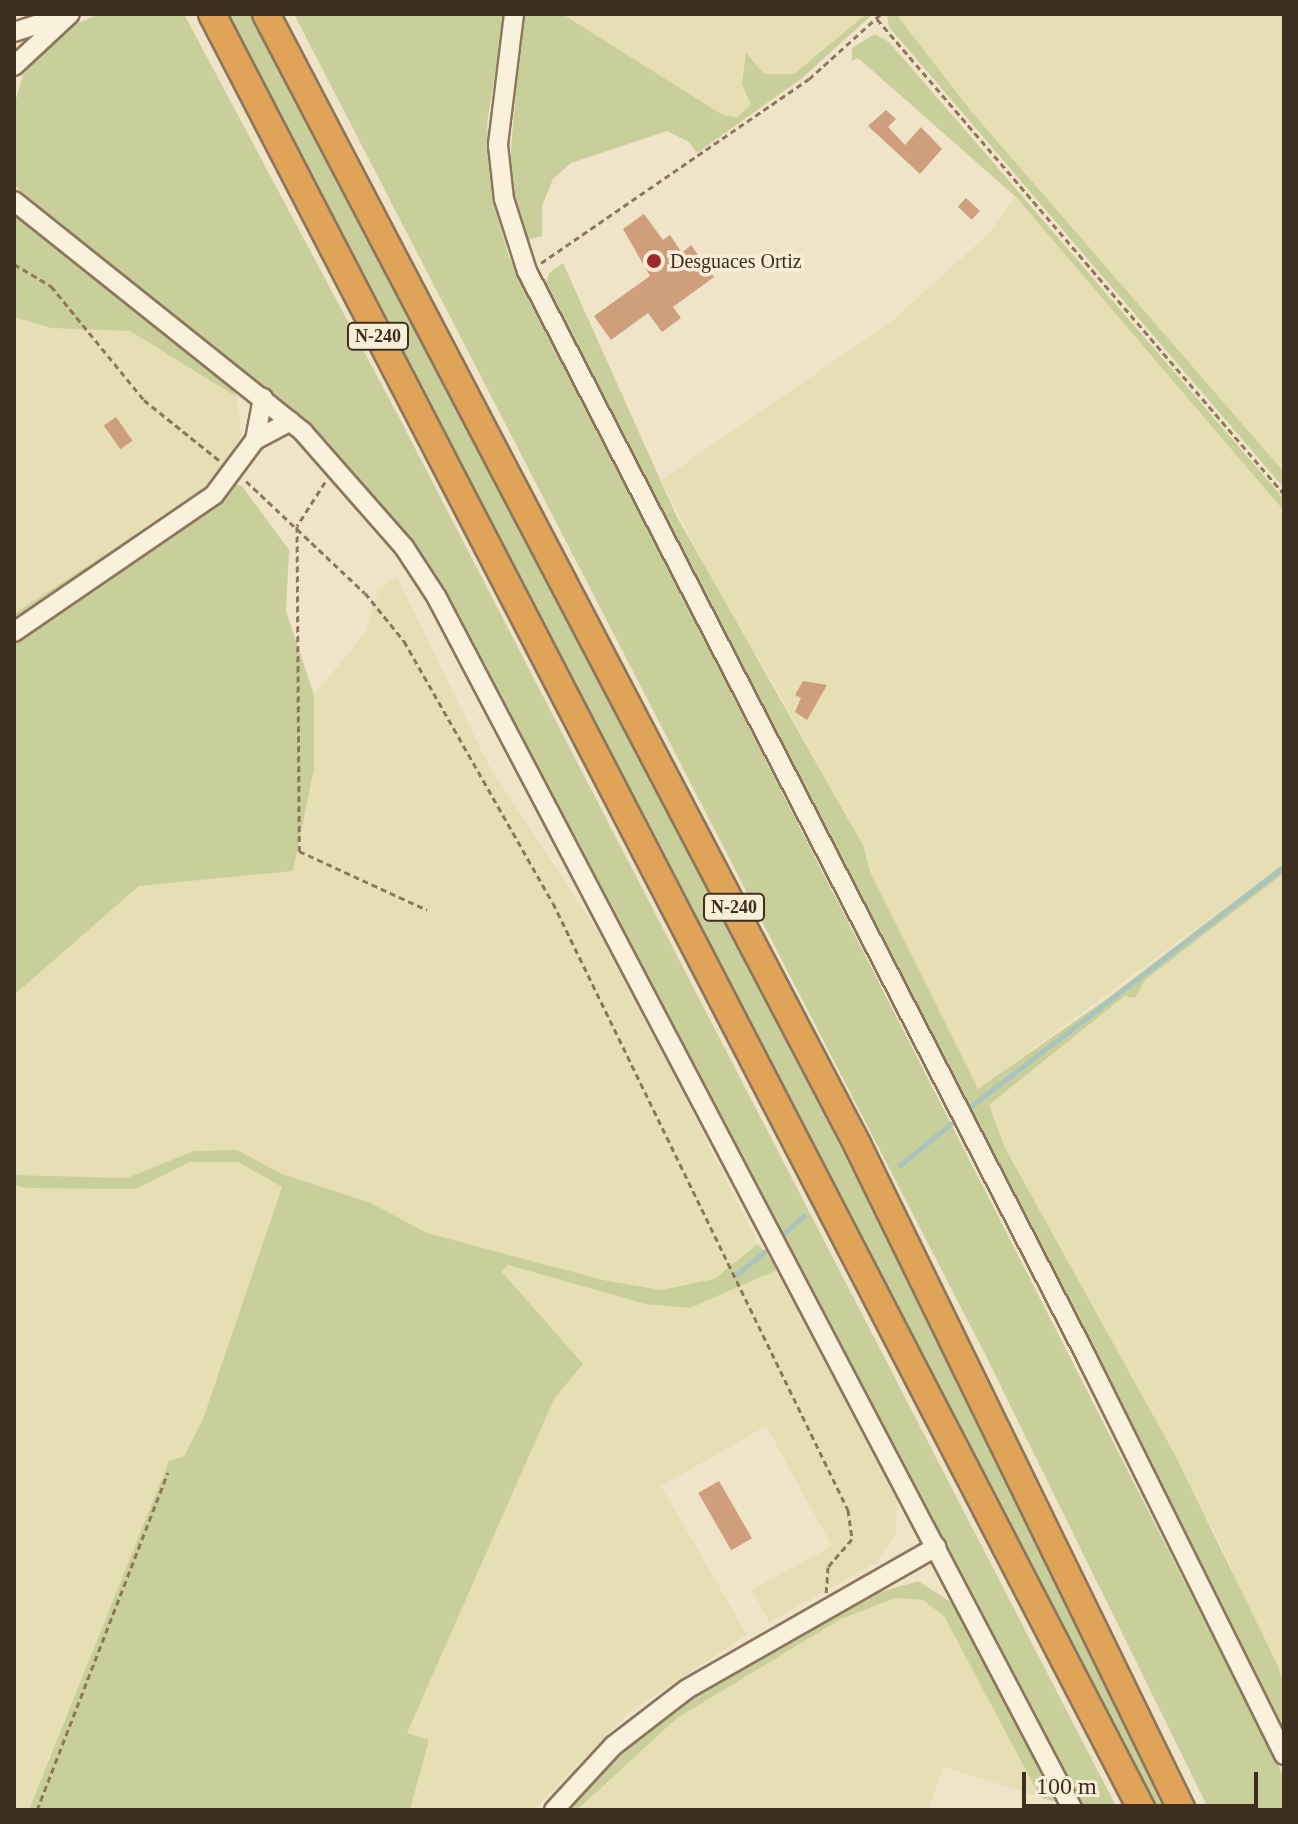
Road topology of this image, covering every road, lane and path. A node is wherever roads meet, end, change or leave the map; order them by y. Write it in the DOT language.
graph roads {
  1 [pos="68,14"];
  2 [pos="202,14"];
  3 [pos="212,14"];
  4 [pos="266,14"];
  5 [pos="514,14"];
  6 [pos="881,14"];
  7 [pos="877,19"];
  8 [pos="14,32"];
  9 [pos="14,66"];
  10 [pos="256,98"];
  11 [pos="14,201"];
  12 [pos="14,264"];
  13 [pos="527,271"];
  14 [pos="263,398"];
  15 [pos="290,421"];
  16 [pos="255,440"];
  17 [pos="336,465"];
  18 [pos="233,472"];
  19 [pos="1284,494"];
  20 [pos="297,526"];
  21 [pos="14,632"];
  22 [pos="427,910"];
  23 [pos="168,1472"];
  24 [pos="936,1547"];
  25 [pos="832,1607"];
  26 [pos="1284,1755"];
  27 [pos="37,1810"];
  28 [pos="554,1810"];
  29 [pos="1073,1810"];
  30 [pos="1142,1810"];
  31 [pos="1182,1810"];
  1 -- 8 [label="street"];
  1 -- 9 [label="street"];
  2 -- 10 [label="highway"];
  3 -- 10 [label="highway, N-240"];
  4 -- 31 [label="highway, N-240"];
  5 -- 13 [label="street"];
  6 -- 7 [label="path"];
  7 -- 13 [label="path"];
  7 -- 19 [label="path"];
  10 -- 30 [label="highway, N-240"];
  11 -- 14 [label="street"];
  12 -- 18 [label="path"];
  13 -- 26 [label="street"];
  14 -- 15 [label="street"];
  14 -- 16 [label="street"];
  15 -- 16 [label="street"];
  15 -- 17 [label="street"];
  16 -- 18 [label="street"];
  17 -- 20 [label="path"];
  17 -- 24 [label="street"];
  18 -- 20 [label="path"];
  18 -- 21 [label="street"];
  20 -- 22 [label="path"];
  20 -- 25 [label="path"];
  23 -- 27 [label="path"];
  24 -- 25 [label="street"];
  24 -- 29 [label="street"];
  25 -- 28 [label="street"];
}
